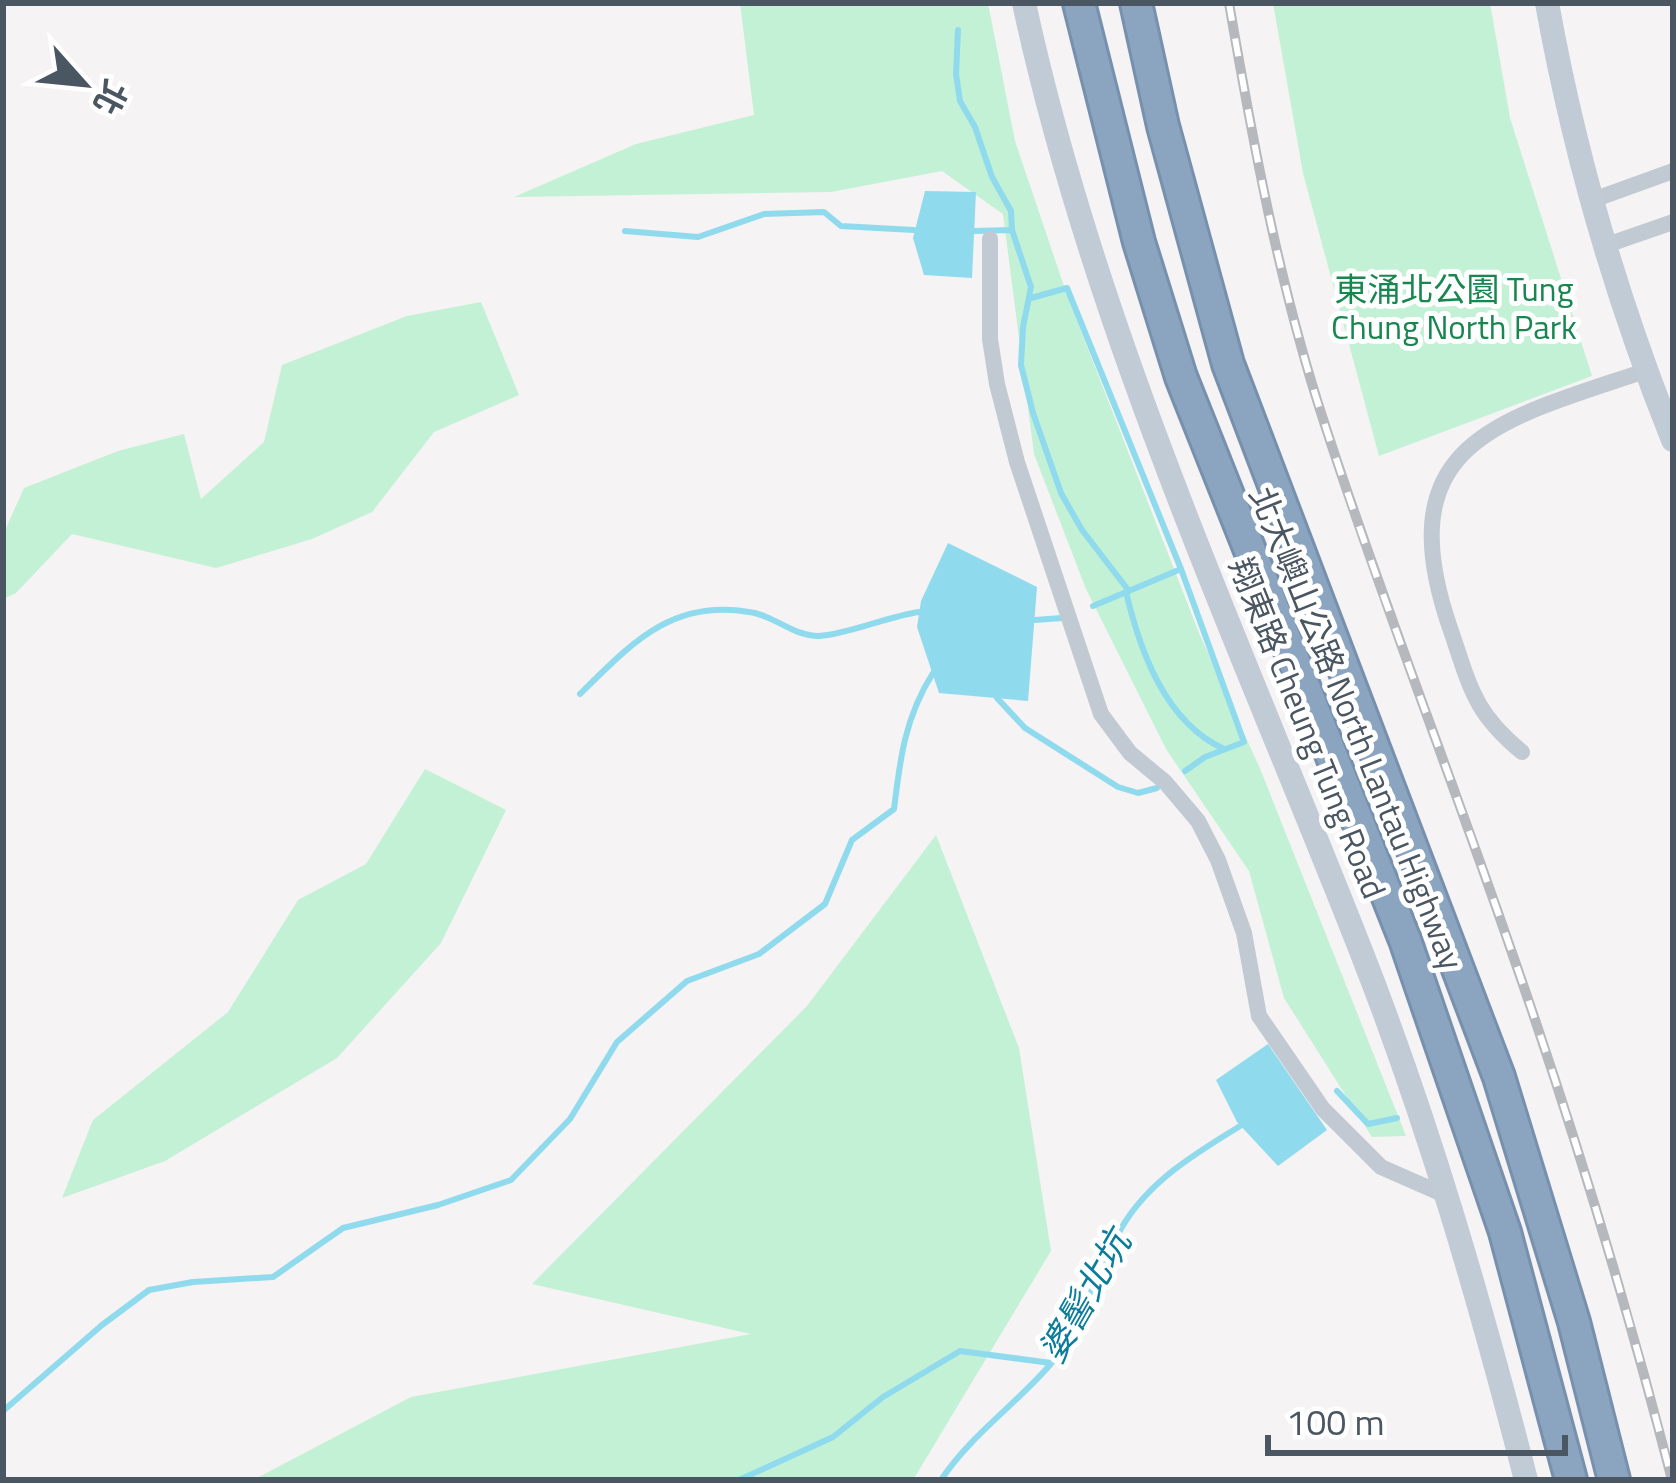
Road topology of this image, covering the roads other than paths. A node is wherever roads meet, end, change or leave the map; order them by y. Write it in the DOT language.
graph roads {
  1 [pos="1024,3"];
  2 [pos="1079,3"];
  3 [pos="1547,3"];
  4 [pos="1136,4"];
  5 [pos="1673,172"];
  6 [pos="1590,201"];
  7 [pos="1673,222"];
  8 [pos="990,238"];
  9 [pos="1604,246"];
  10 [pos="1646,371"];
  11 [pos="1673,440"];
  12 [pos="1522,752"];
  13 [pos="1447,1196"];
  14 [pos="1526,1480"];
  15 [pos="1571,1480"];
  16 [pos="1614,1480"];
  1 -- 13 [label="main road, 翔東路 Cheung Tung Road"];
  2 -- 15 [label="highway, 北大嶼山公路 North Lantau Highway"];
  3 -- 6 [label="main road"];
  4 -- 16 [label="highway, 北大嶼山公路 North Lantau Highway"];
  5 -- 6 [label="street"];
  6 -- 9 [label="main road"];
  7 -- 9 [label="street"];
  8 -- 13 [label="street"];
  9 -- 10 [label="main road"];
  10 -- 11 [label="main road"];
  10 -- 12 [label="street"];
  13 -- 14 [label="main road, 翔東路 Cheung Tung Road"];
}
